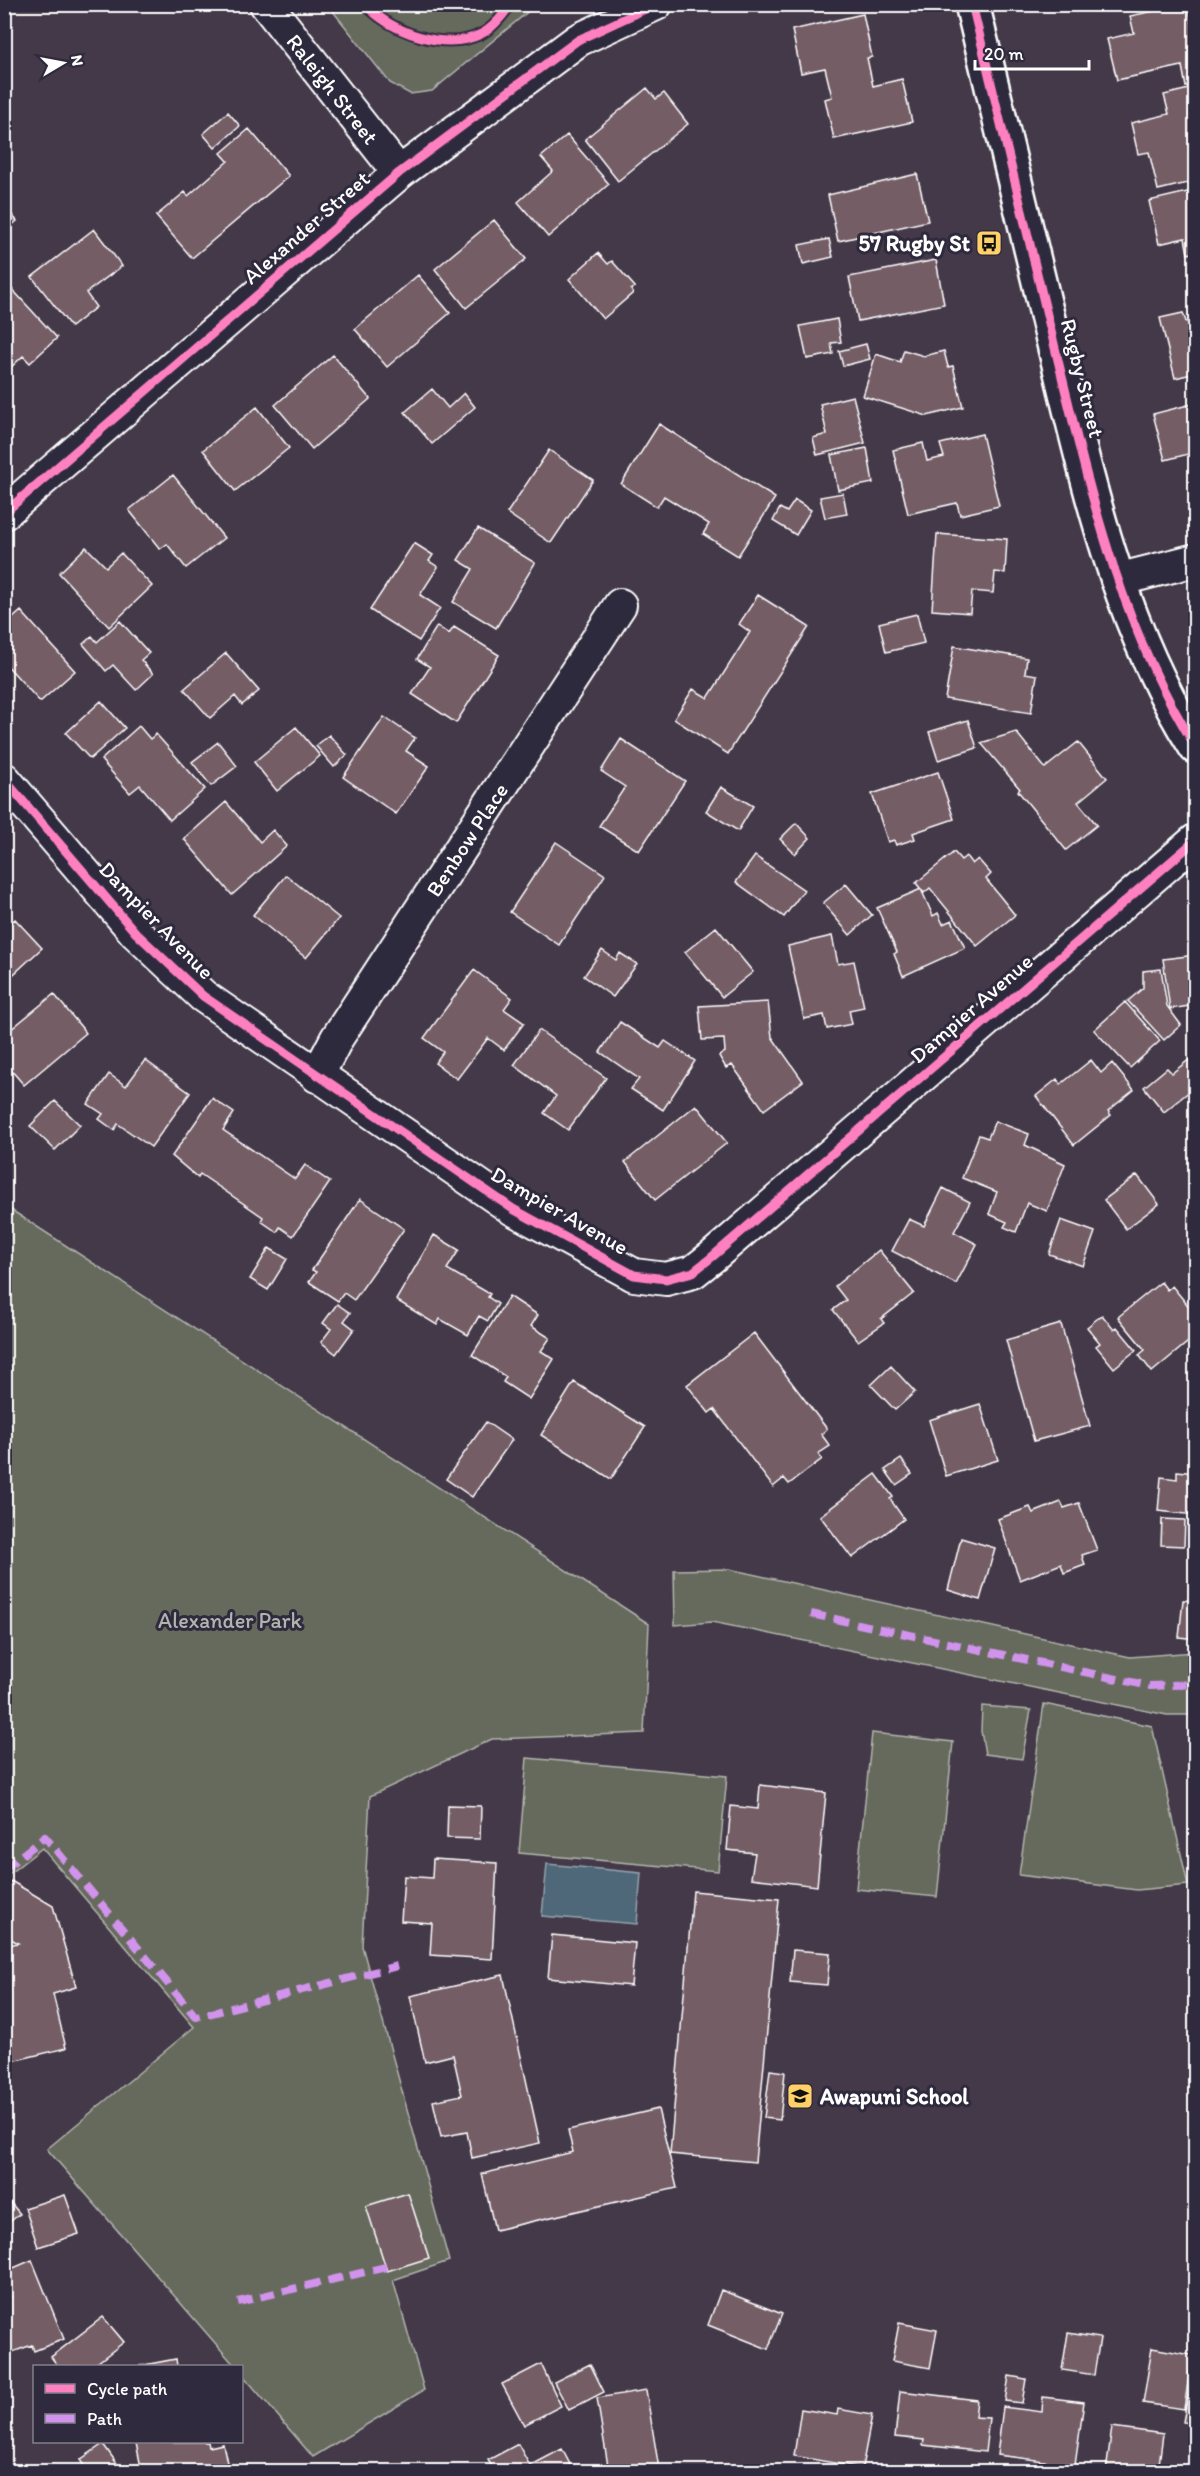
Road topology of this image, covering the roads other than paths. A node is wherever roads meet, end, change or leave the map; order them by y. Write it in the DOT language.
graph roads {
  1 [pos="266,4"];
  2 [pos="656,4"];
  3 [pos="972,4"];
  4 [pos="399,173"];
  5 [pos="4,513"];
  6 [pos="1196,560"];
  7 [pos="1118,580"];
  8 [pos="620,605"];
  9 [pos="1196,747"];
  10 [pos="4,779"];
  11 [pos="1196,840"];
  12 [pos="316,1076"];
  1 -- 4 [label="street, Raleigh Street"];
  2 -- 4 [label="street, Alexander Street"];
  3 -- 7 [label="street, Rugby Street"];
  4 -- 5 [label="street, Alexander Street"];
  6 -- 7 [label="street"];
  7 -- 9 [label="street, Rugby Street"];
  8 -- 12 [label="street, Benbow Place"];
  10 -- 12 [label="street, Dampier Avenue"];
  11 -- 12 [label="street, Dampier Avenue"];
}
